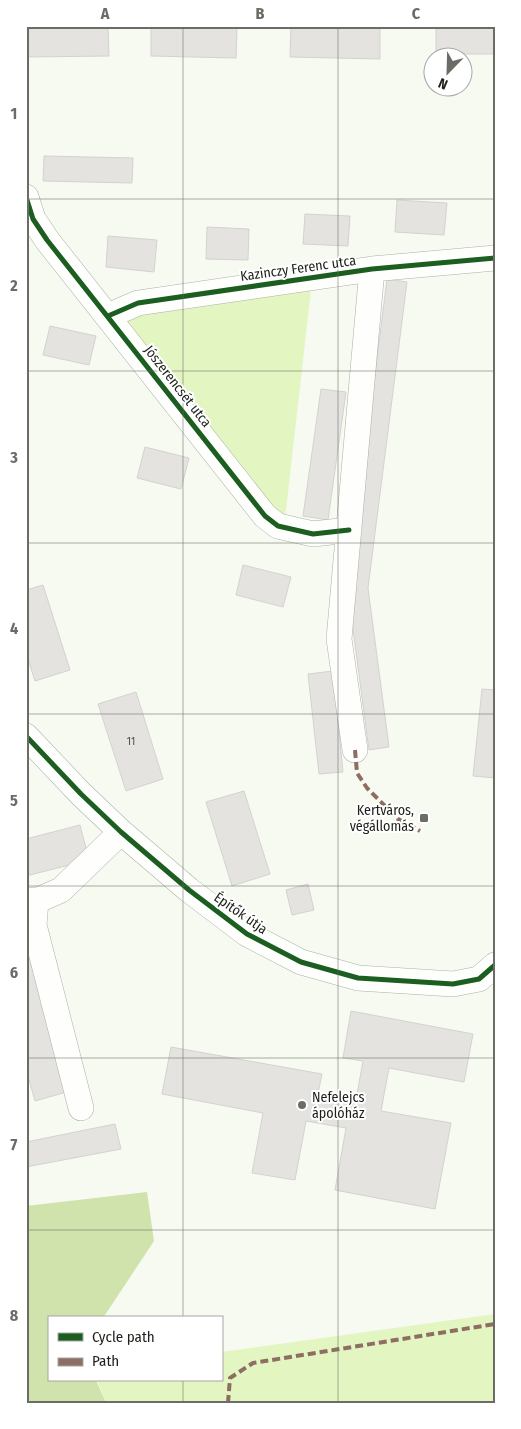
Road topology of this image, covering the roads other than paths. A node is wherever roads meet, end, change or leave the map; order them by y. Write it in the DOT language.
graph roads {
  1 [pos="26,197"];
  2 [pos="495,258"];
  3 [pos="372,269"];
  4 [pos="108,316"];
  5 [pos="349,530"];
  6 [pos="26,736"];
  7 [pos="355,750"];
  8 [pos="121,832"];
  9 [pos="31,900"];
  10 [pos="495,965"];
  11 [pos="81,1108"];
  1 -- 4 [label="street, Jószerencsét utca"];
  2 -- 3 [label="street, Kazinczy Ferenc utca"];
  3 -- 4 [label="street, Kazinczy Ferenc utca"];
  3 -- 5 [label="street"];
  4 -- 5 [label="street, Jószerencsét utca"];
  5 -- 7 [label="street"];
  6 -- 8 [label="street, Építők útja"];
  8 -- 9 [label="street"];
  8 -- 10 [label="street, Építők útja"];
  9 -- 11 [label="street"];
}
